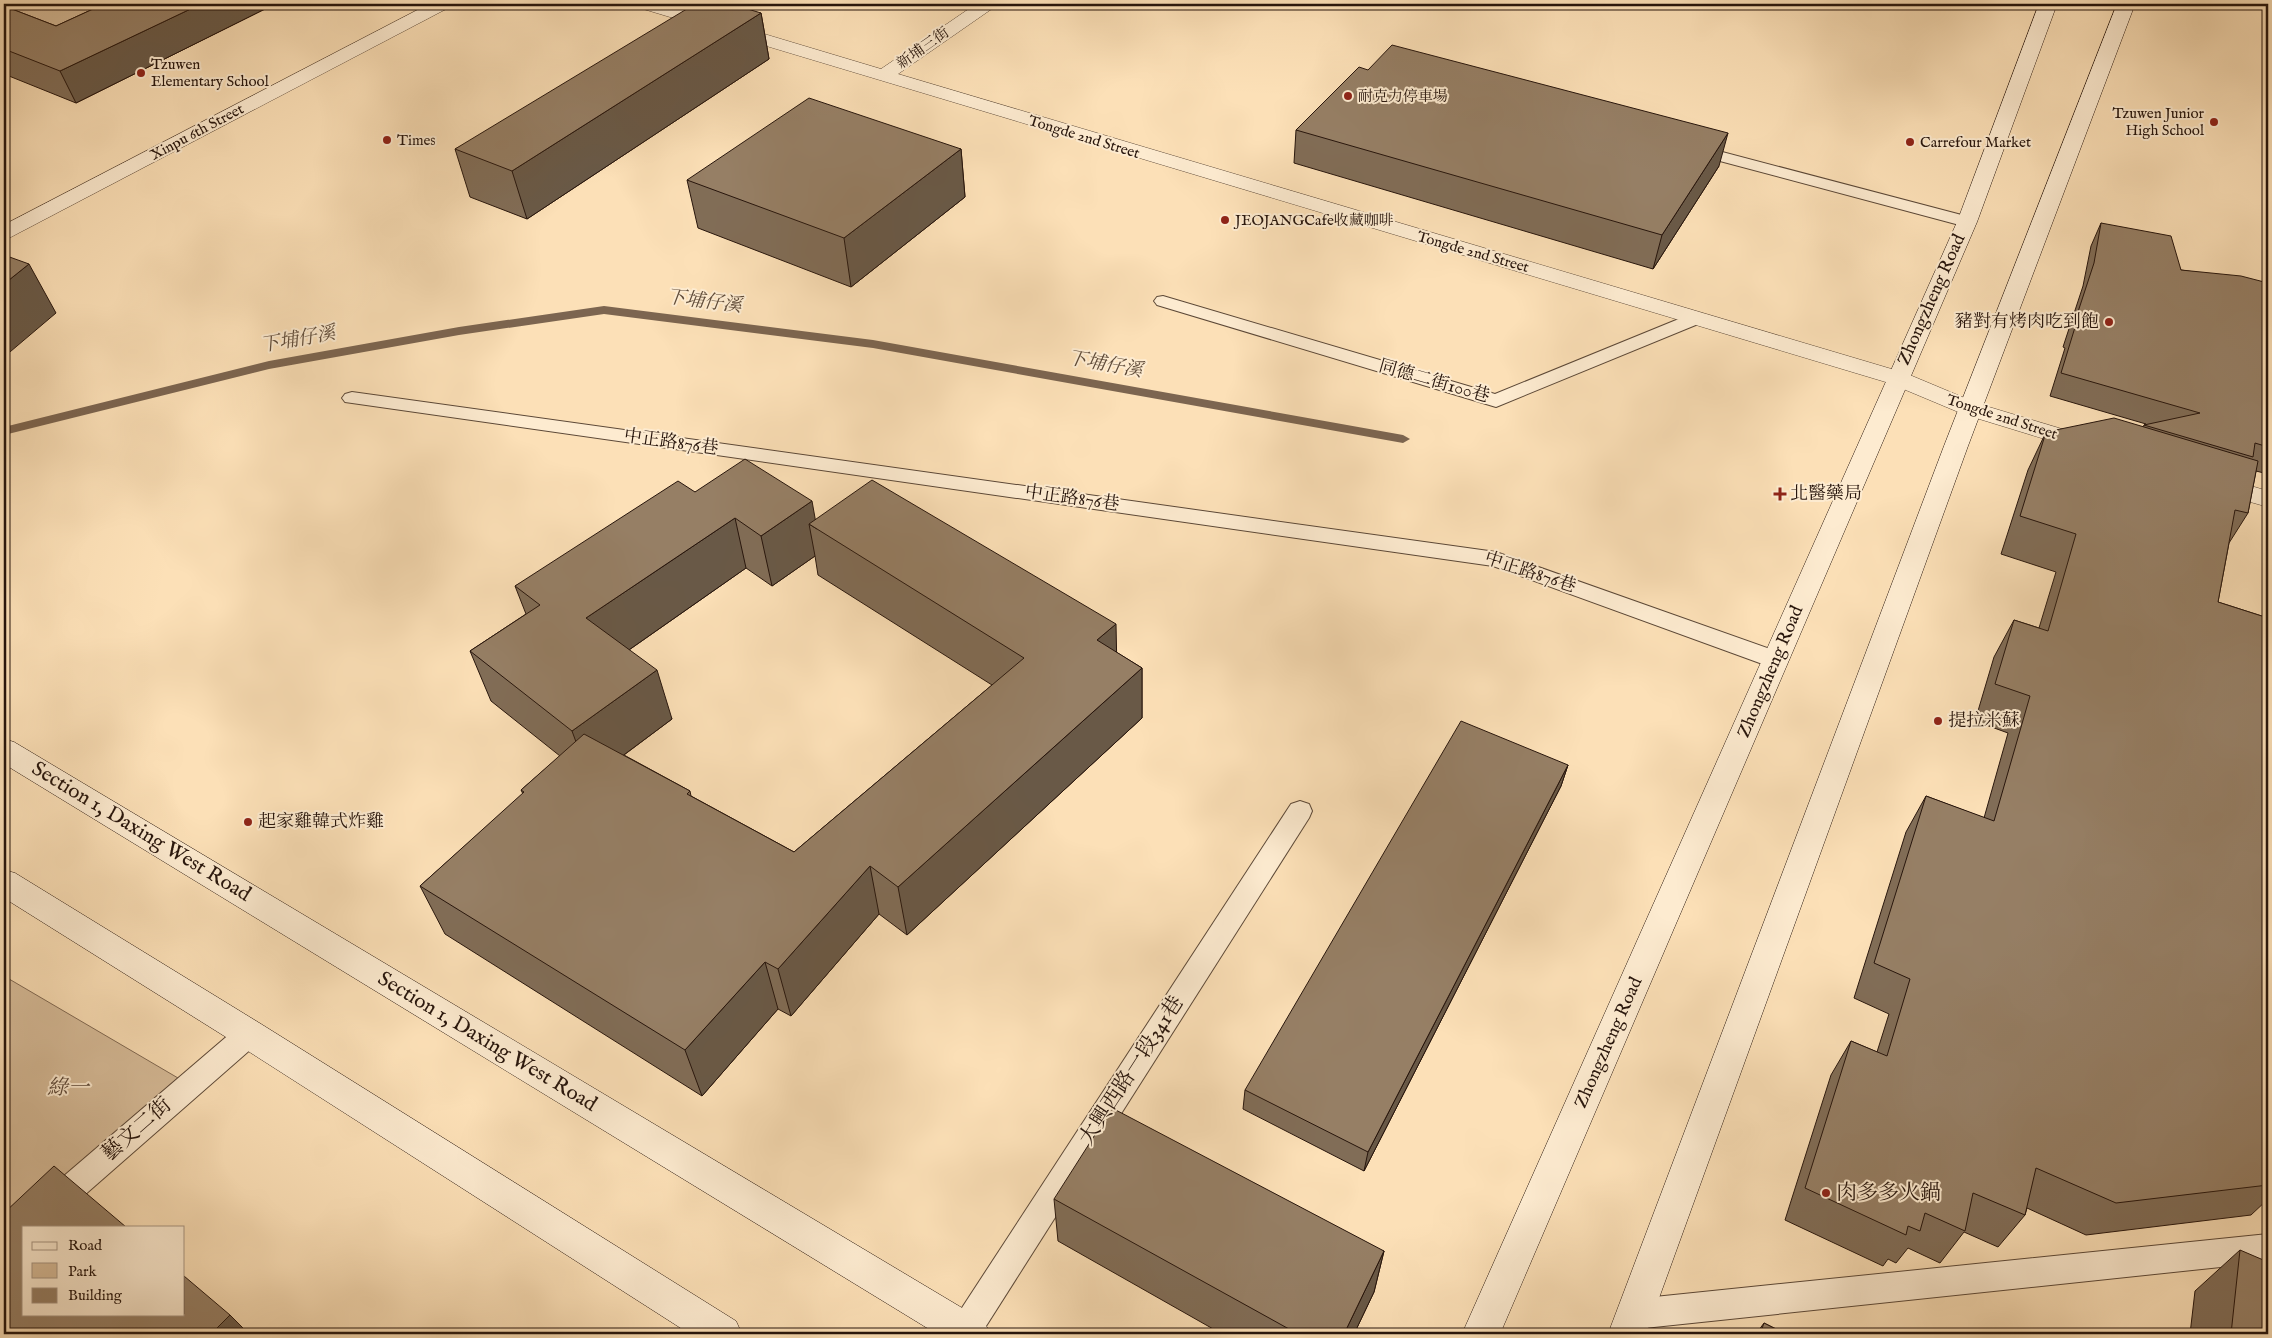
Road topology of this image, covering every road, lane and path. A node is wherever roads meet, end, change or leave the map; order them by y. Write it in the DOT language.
graph roads {
  1 [pos="442,4"];
  2 [pos="646,4"];
  3 [pos="987,4"];
  4 [pos="2048,4"];
  5 [pos="2126,4"];
  6 [pos="883,76"];
  7 [pos="1675,145"];
  8 [pos="1967,222"];
  9 [pos="4,233"];
  10 [pos="1163,301"];
  11 [pos="1697,318"];
  12 [pos="1897,378"];
  13 [pos="352,398"];
  14 [pos="1971,409"];
  15 [pos="2106,450"];
  16 [pos="2202,479"];
  17 [pos="2268,499"];
  18 [pos="1776,660"];
  19 [pos="4,750"];
  20 [pos="1300,811"];
  21 [pos="4,882"];
  22 [pos="249,1034"];
  23 [pos="27,1226"];
  24 [pos="22,1231"];
  25 [pos="4,1246"];
  26 [pos="2268,1248"];
  27 [pos="1631,1324"];
  28 [pos="968,1332"];
  29 [pos="723,1334"];
  30 [pos="1481,1334"];
  1 -- 9 [label="street, Xinpu 6th Street"];
  2 -- 6 [label="street, Tongde 2nd Street"];
  3 -- 6 [label="street, 新埔三街"];
  4 -- 8 [label="street, Zhongzheng Road"];
  5 -- 14 [label="street"];
  6 -- 11 [label="street, Tongde 2nd Street"];
  7 -- 8 [label="lane"];
  8 -- 12 [label="street, Zhongzheng Road"];
  10 -- 11 [label="lane, 同德二街100巷"];
  11 -- 12 [label="street, Tongde 2nd Street"];
  12 -- 14 [label="street, Tongde 2nd Street"];
  12 -- 18 [label="street, Zhongzheng Road"];
  13 -- 18 [label="lane, 中正路876巷"];
  14 -- 15 [label="street, Tongde 2nd Street"];
  14 -- 27 [label="street"];
  16 -- 17 [label="street"];
  18 -- 30 [label="street, Zhongzheng Road"];
  19 -- 28 [label="street, Section 1, Daxing West Road"];
  20 -- 28 [label="lane, 大興西路一段341巷"];
  21 -- 22 [label="street"];
  22 -- 23 [label="lane, 藝文二街"];
  22 -- 29 [label="street"];
  24 -- 25 [label="lane, 藝文二街"];
  26 -- 27 [label="lane"];
}
